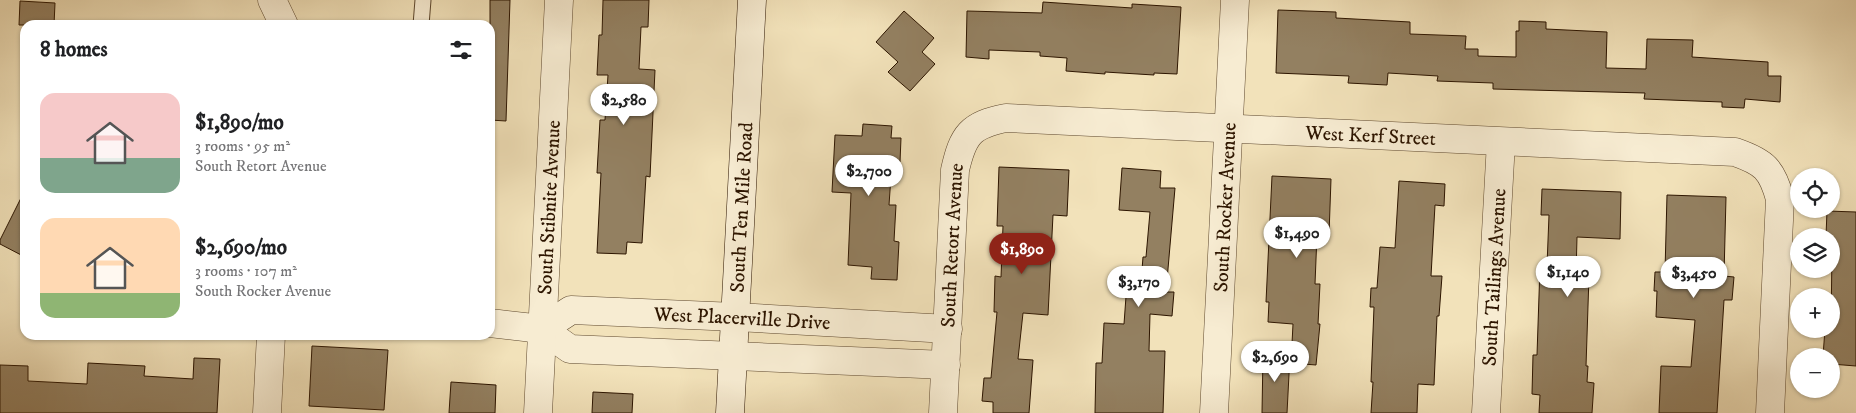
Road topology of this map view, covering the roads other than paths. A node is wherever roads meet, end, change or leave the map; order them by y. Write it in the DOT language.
graph roads {
  1 [pos="272,0"];
  2 [pos="423,0"];
  3 [pos="559,0"];
  4 [pos="752,0"];
  5 [pos="1235,0"];
  6 [pos="282,20"];
  7 [pos="422,20"];
  8 [pos="1229,129"];
  9 [pos="972,131"];
  10 [pos="1501,142"];
  11 [pos="736,317"];
  12 [pos="495,324"];
  13 [pos="542,329"];
  14 [pos="948,329"];
  15 [pos="271,340"];
  16 [pos="733,357"];
  17 [pos="946,365"];
  18 [pos="267,413"];
  19 [pos="538,413"];
  20 [pos="730,413"];
  21 [pos="943,413"];
  22 [pos="1214,413"];
  23 [pos="1486,413"];
  24 [pos="1770,413"];
  1 -- 6 [label="street"];
  2 -- 7 [label="lane"];
  3 -- 13 [label="street, South Stibnite Avenue"];
  4 -- 11 [label="street, South Ten Mile Road"];
  5 -- 8 [label="street, South Rocker Avenue"];
  8 -- 9 [label="street, West Kerf Street"];
  8 -- 10 [label="street, West Kerf Street"];
  8 -- 22 [label="street, South Rocker Avenue"];
  9 -- 14 [label="street, South Retort Avenue"];
  10 -- 23 [label="street, South Tailings Avenue"];
  10 -- 24 [label="street, West Kerf Street"];
  11 -- 13 [label="street, West Placerville Drive"];
  11 -- 14 [label="street, West Placerville Drive"];
  11 -- 16 [label="street, South Ten Mile Road"];
  12 -- 13 [label="street, West Placerville Drive"];
  13 -- 16 [label="street, West Placerville Drive"];
  13 -- 19 [label="street, South Stibnite Avenue"];
  14 -- 17 [label="street, South Retort Avenue"];
  15 -- 18 [label="street"];
  16 -- 17 [label="street, West Placerville Drive"];
  16 -- 20 [label="street, South Ten Mile Road"];
  17 -- 21 [label="street, South Retort Avenue"];
}
